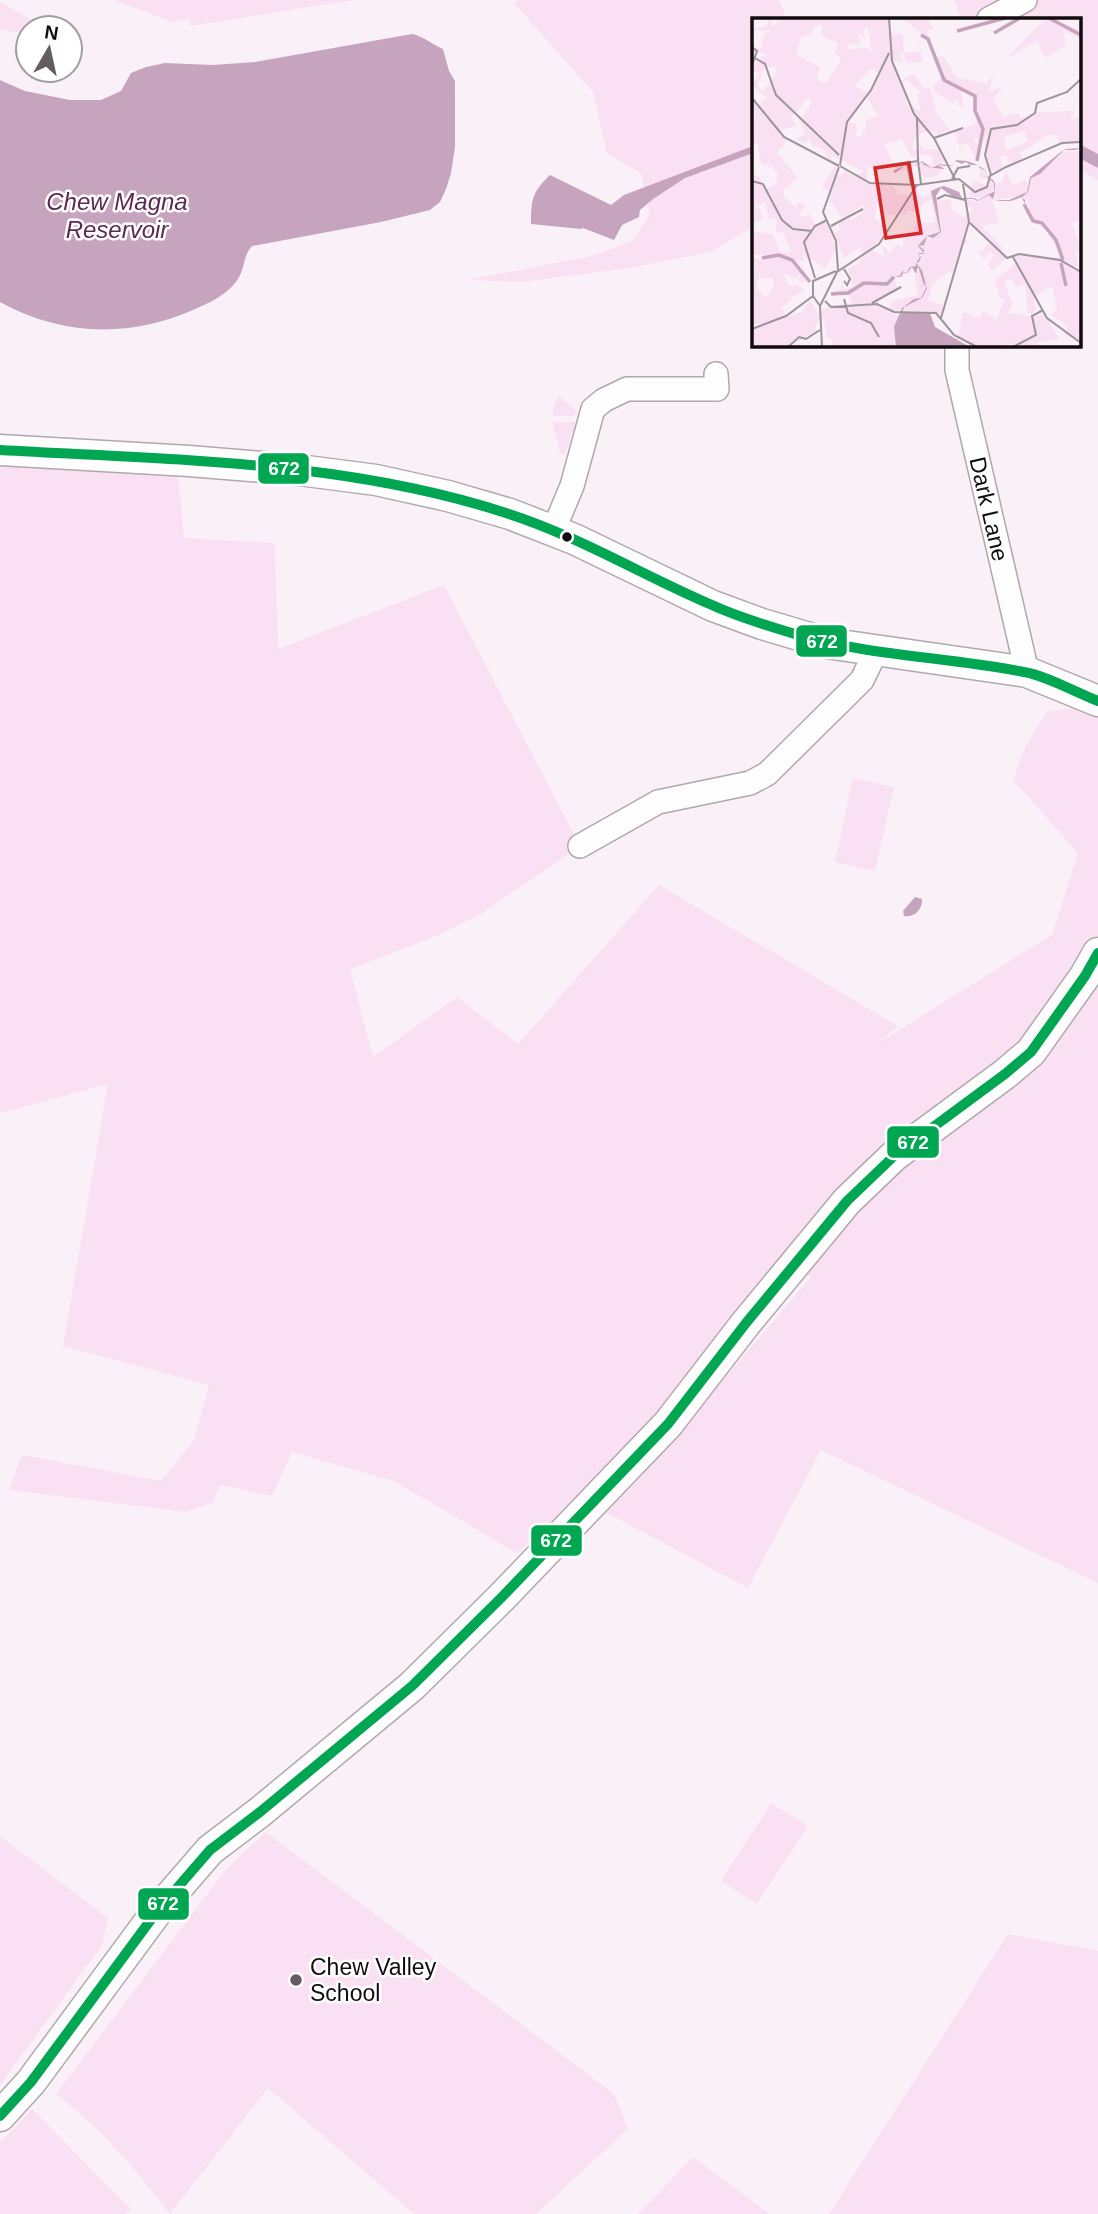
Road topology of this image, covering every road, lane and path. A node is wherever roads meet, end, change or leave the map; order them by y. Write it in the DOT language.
graph roads {
  1 [pos="1025,0"];
  2 [pos="991,18"];
  3 [pos="957,346"];
  4 [pos="717,389"];
  5 [pos="0,450"];
  6 [pos="553,531"];
  7 [pos="876,651"];
  8 [pos="1027,672"];
  9 [pos="1098,701"];
  10 [pos="580,846"];
  11 [pos="1098,953"];
  12 [pos="0,2116"];
  1 -- 2 [label="street"];
  3 -- 8 [label="street, Dark Lane"];
  4 -- 6 [label="street"];
  5 -- 6 [label="main road"];
  6 -- 7 [label="main road"];
  7 -- 8 [label="main road"];
  7 -- 10 [label="street"];
  8 -- 9 [label="main road"];
  11 -- 12 [label="main road"];
}
